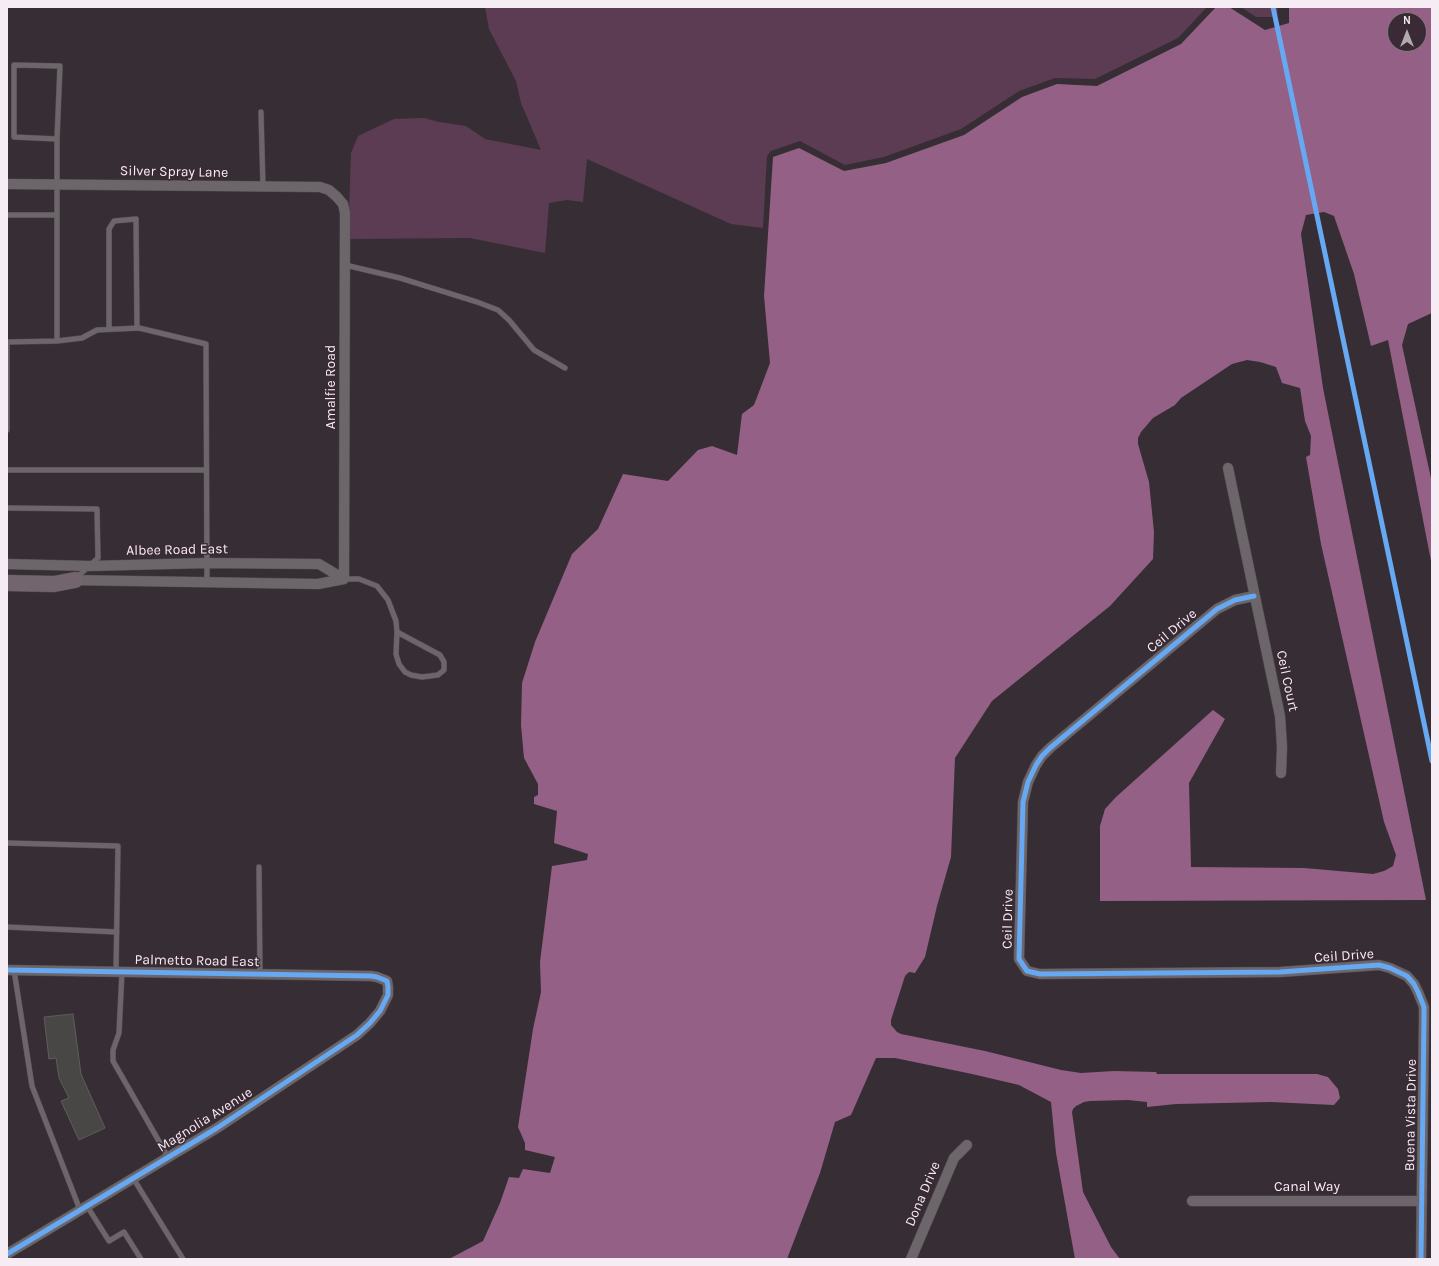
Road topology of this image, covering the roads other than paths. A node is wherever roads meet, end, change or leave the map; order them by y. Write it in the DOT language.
graph roads {
  1 [pos="261,112"];
  2 [pos="58,139"];
  3 [pos="7,184"];
  4 [pos="57,185"];
  5 [pos="263,187"];
  6 [pos="338,197"];
  7 [pos="7,215"];
  8 [pos="57,215"];
  9 [pos="345,265"];
  10 [pos="137,328"];
  11 [pos="109,329"];
  12 [pos="57,341"];
  13 [pos="7,342"];
  14 [pos="564,368"];
  15 [pos="7,430"];
  16 [pos="1228,468"];
  17 [pos="7,470"];
  18 [pos="206,470"];
  19 [pos="7,508"];
  20 [pos="207,563"];
  21 [pos="7,564"];
  22 [pos="90,566"];
  23 [pos="344,579"];
  24 [pos="74,580"];
  25 [pos="7,582"];
  26 [pos="207,582"];
  27 [pos="1254,596"];
  28 [pos="397,632"];
  29 [pos="1281,773"];
  30 [pos="7,843"];
  31 [pos="259,867"];
  32 [pos="7,928"];
  33 [pos="117,932"];
  34 [pos="11,970"];
  35 [pos="119,972"];
  36 [pos="260,974"];
  37 [pos="1407,976"];
  38 [pos="387,981"];
  39 [pos="968,1145"];
  40 [pos="168,1157"];
  41 [pos="132,1178"];
  42 [pos="1192,1201"];
  43 [pos="1422,1201"];
  44 [pos="84,1208"];
  45 [pos="7,1254"];
  46 [pos="142,1259"];
  47 [pos="182,1259"];
  48 [pos="911,1259"];
  49 [pos="1421,1259"];
  1 -- 5 [label="lane"];
  2 -- 2 [label="lane"];
  2 -- 4 [label="lane"];
  3 -- 4 [label="street, Silver Spray Lane"];
  4 -- 5 [label="street, Silver Spray Lane"];
  4 -- 8 [label="lane"];
  5 -- 6 [label="street, Silver Spray Lane"];
  6 -- 9 [label="street, Amalfie Road"];
  7 -- 8 [label="lane"];
  8 -- 12 [label="lane"];
  9 -- 14 [label="lane"];
  9 -- 23 [label="street, Amalfie Road"];
  10 -- 11 [label="lane"];
  10 -- 11 [label="lane"];
  10 -- 18 [label="lane"];
  11 -- 12 [label="lane"];
  12 -- 13 [label="lane"];
  13 -- 15 [label="lane"];
  16 -- 27 [label="street"];
  17 -- 18 [label="lane"];
  18 -- 20 [label="lane"];
  19 -- 22 [label="lane"];
  20 -- 22 [label="street, Albee Road East"];
  20 -- 23 [label="street, Albee Road East"];
  20 -- 26 [label="lane"];
  21 -- 22 [label="street, Albee Road East"];
  22 -- 24 [label="lane"];
  23 -- 26 [label="street, Albee Road East"];
  23 -- 28 [label="lane, Albee Road East"];
  24 -- 25 [label="main road"];
  24 -- 26 [label="street, Albee Road East"];
  27 -- 29 [label="street, Ceil Court"];
  27 -- 37 [label="street, Ceil Drive"];
  28 -- 28 [label="lane, Albee Road East"];
  30 -- 33 [label="lane"];
  31 -- 36 [label="lane"];
  32 -- 33 [label="lane"];
  33 -- 35 [label="lane"];
  34 -- 35 [label="street, Palmetto Road East"];
  34 -- 44 [label="lane"];
  35 -- 36 [label="street, Palmetto Road East"];
  35 -- 40 [label="lane"];
  36 -- 38 [label="street, Palmetto Road East"];
  37 -- 43 [label="street, Buena Vista Drive"];
  38 -- 40 [label="street, Magnolia Avenue"];
  39 -- 48 [label="street, Dona Drive"];
  40 -- 41 [label="street, Magnolia Avenue"];
  41 -- 44 [label="street, Magnolia Avenue"];
  41 -- 47 [label="lane"];
  42 -- 43 [label="street, Canal Way"];
  43 -- 49 [label="street, Buena Vista Drive"];
  44 -- 45 [label="street, Magnolia Avenue"];
  44 -- 46 [label="lane"];
}
